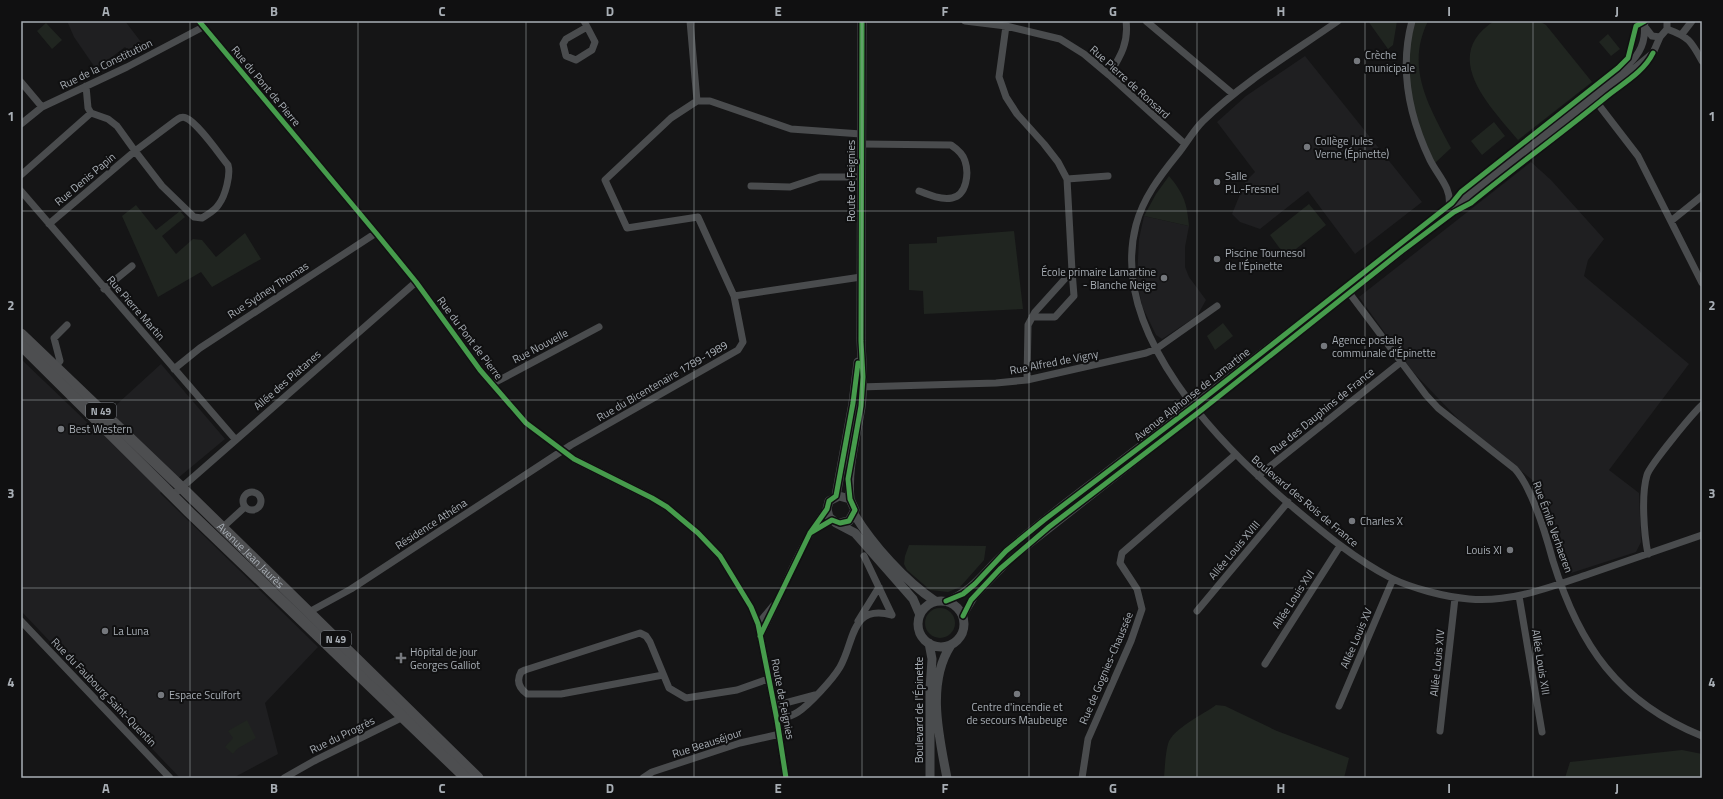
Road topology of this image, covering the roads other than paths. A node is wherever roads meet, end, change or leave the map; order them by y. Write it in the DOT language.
graph roads {
  1 [pos="690,21"];
  2 [pos="862,21"];
  3 [pos="964,21"];
  4 [pos="1126,21"];
  5 [pos="1146,21"];
  6 [pos="1338,21"];
  7 [pos="1412,21"];
  8 [pos="1667,21"];
  9 [pos="1692,21"];
  10 [pos="994,23"];
  11 [pos="201,24"];
  12 [pos="586,24"];
  13 [pos="1645,24"];
  14 [pos="1006,26"];
  15 [pos="1667,29"];
  16 [pos="1682,34"];
  17 [pos="1660,37"];
  18 [pos="1702,61"];
  19 [pos="1109,75"];
  20 [pos="21,82"];
  21 [pos="86,86"];
  22 [pos="1233,94"];
  23 [pos="697,101"];
  24 [pos="1598,104"];
  25 [pos="42,107"];
  26 [pos="91,113"];
  27 [pos="21,124"];
  28 [pos="861,134"];
  29 [pos="861,144"];
  30 [pos="1185,144"];
  31 [pos="135,151"];
  32 [pos="21,175"];
  33 [pos="1108,176"];
  34 [pos="861,177"];
  35 [pos="1067,179"];
  36 [pos="751,186"];
  37 [pos="21,191"];
  38 [pos="919,192"];
  39 [pos="1702,196"];
  40 [pos="1450,205"];
  41 [pos="1448,217"];
  42 [pos="1671,221"];
  43 [pos="49,224"];
  44 [pos="376,233"];
  45 [pos="132,266"];
  46 [pos="1072,271"];
  47 [pos="861,277"];
  48 [pos="416,282"];
  49 [pos="1702,283"];
  50 [pos="104,289"];
  51 [pos="1347,290"];
  52 [pos="734,296"];
  53 [pos="1217,306"];
  54 [pos="1032,316"];
  55 [pos="67,325"];
  56 [pos="599,328"];
  57 [pos="21,334"];
  58 [pos="21,345"];
  59 [pos="1156,349"];
  60 [pos="1401,362"];
  61 [pos="55,367"];
  62 [pos="174,369"];
  63 [pos="1027,380"];
  64 [pos="492,384"];
  65 [pos="859,387"];
  66 [pos="1702,405"];
  67 [pos="1194,406"];
  68 [pos="1199,412"];
  69 [pos="235,439"];
  70 [pos="564,452"];
  71 [pos="1235,455"];
  72 [pos="1258,476"];
  73 [pos="182,487"];
  74 [pos="172,495"];
  75 [pos="836,496"];
  76 [pos="850,499"];
  77 [pos="1288,502"];
  78 [pos="245,507"];
  79 [pos="827,509"];
  80 [pos="854,514"];
  81 [pos="836,522"];
  82 [pos="222,528"];
  83 [pos="810,533"];
  84 [pos="1702,535"];
  85 [pos="1340,546"];
  86 [pos="1648,554"];
  87 [pos="864,556"];
  88 [pos="1393,579"];
  89 [pos="1561,584"];
  90 [pos="879,587"];
  91 [pos="1519,596"];
  92 [pos="1455,598"];
  93 [pos="935,601"];
  94 [pos="946,601"];
  95 [pos="775,605"];
  96 [pos="751,607"];
  97 [pos="768,611"];
  98 [pos="1197,611"];
  99 [pos="309,612"];
  100 [pos="920,615"];
  101 [pos="963,616"];
  102 [pos="21,621"];
  103 [pos="768,622"];
  104 [pos="857,623"];
  105 [pos="758,624"];
  106 [pos="760,636"];
  107 [pos="929,643"];
  108 [pos="952,645"];
  109 [pos="1265,664"];
  110 [pos="663,675"];
  111 [pos="768,680"];
  112 [pos="815,695"];
  113 [pos="774,706"];
  114 [pos="1339,706"];
  115 [pos="407,715"];
  116 [pos="777,720"];
  117 [pos="1440,731"];
  118 [pos="1542,732"];
  119 [pos="780,734"];
  120 [pos="1702,736"];
  121 [pos="170,778"];
  122 [pos="284,778"];
  123 [pos="466,778"];
  124 [pos="478,778"];
  125 [pos="643,778"];
  126 [pos="786,778"];
  127 [pos="930,778"];
  128 [pos="947,778"];
  129 [pos="1082,778"];
  1 -- 23 [label="street"];
  2 -- 28 [label="street, Route de Feignies"];
  3 -- 10 [label="street, Rue Pierre de Ronsard"];
  4 -- 19 [label="street"];
  5 -- 22 [label="street"];
  6 -- 22 [label="street, Boulevard des Rois de France"];
  7 -- 40 [label="street"];
  8 -- 15 [label="street"];
  9 -- 16 [label="street"];
  10 -- 14 [label="street, Rue Pierre de Ronsard"];
  11 -- 21 [label="street, Rue de la Constitution"];
  11 -- 44 [label="street, Rue du Pont de Pierre"];
  12 -- 12 [label="street"];
  13 -- 17 [label="street"];
  13 -- 40 [label="street, Avenue Alphonse de Lamartine"];
  14 -- 19 [label="street, Rue Pierre de Ronsard"];
  14 -- 35 [label="street"];
  15 -- 16 [label="street"];
  15 -- 17 [label="street, Avenue Alphonse de Lamartine"];
  16 -- 18 [label="street"];
  17 -- 41 [label="street, Avenue Alphonse de Lamartine"];
  19 -- 30 [label="street, Rue Pierre de Ronsard"];
  20 -- 25 [label="street"];
  21 -- 25 [label="street, Rue de la Constitution"];
  21 -- 26 [label="street"];
  22 -- 30 [label="street, Boulevard des Rois de France"];
  23 -- 28 [label="street"];
  23 -- 52 [label="street, Rue du Bicentenaire 1789-1989"];
  24 -- 42 [label="street"];
  25 -- 27 [label="street, Rue de la Constitution"];
  26 -- 31 [label="street"];
  26 -- 32 [label="street"];
  28 -- 29 [label="street, Route de Feignies"];
  29 -- 34 [label="street, Route de Feignies"];
  29 -- 38 [label="street"];
  30 -- 59 [label="street, Boulevard des Rois de France"];
  31 -- 31 [label="street"];
  31 -- 43 [label="street, Rue Denis Papin"];
  33 -- 35 [label="street"];
  34 -- 36 [label="street"];
  34 -- 47 [label="street, Route de Feignies"];
  35 -- 46 [label="street"];
  37 -- 43 [label="street, Rue Pierre Martin"];
  39 -- 42 [label="street"];
  40 -- 41 [label="street"];
  40 -- 51 [label="street, Avenue Alphonse de Lamartine"];
  41 -- 51 [label="street, Avenue Alphonse de Lamartine"];
  42 -- 49 [label="street"];
  43 -- 50 [label="street, Rue Pierre Martin"];
  44 -- 48 [label="street, Rue du Pont de Pierre"];
  44 -- 62 [label="street, Rue Sydney Thomas"];
  45 -- 50 [label="street"];
  46 -- 54 [label="street"];
  46 -- 54 [label="street"];
  47 -- 52 [label="street"];
  47 -- 65 [label="street, Route de Feignies"];
  48 -- 64 [label="street, Rue du Pont de Pierre"];
  48 -- 69 [label="street, Allée des Platanes"];
  50 -- 62 [label="street, Rue Pierre Martin"];
  51 -- 60 [label="street, Rue Émile Verhaeren"];
  51 -- 67 [label="street, Avenue Alphonse de Lamartine"];
  51 -- 68 [label="street, Avenue Alphonse de Lamartine"];
  52 -- 70 [label="street, Rue du Bicentenaire 1789-1989"];
  53 -- 59 [label="street, Rue Alfred de Vigny"];
  54 -- 63 [label="street"];
  55 -- 61 [label="street"];
  56 -- 64 [label="street, Rue Nouvelle"];
  57 -- 61 [label="main road, Avenue Jean Jaurès / N 49"];
  58 -- 74 [label="main road, Avenue Jean Jaurès / N 49"];
  59 -- 63 [label="street, Rue Alfred de Vigny"];
  59 -- 67 [label="street, Boulevard des Rois de France"];
  60 -- 72 [label="street, Rue des Dauphins de France"];
  60 -- 89 [label="street, Rue Émile Verhaeren"];
  61 -- 73 [label="main road, Avenue Jean Jaurès / N 49"];
  62 -- 69 [label="street, Rue Pierre Martin"];
  63 -- 65 [label="street, Rue Alfred de Vigny"];
  64 -- 70 [label="street, Rue du Pont de Pierre"];
  65 -- 75 [label="street, Route de Feignies"];
  65 -- 76 [label="street, Route de Feignies"];
  66 -- 86 [label="street"];
  67 -- 68 [label="street, Boulevard des Rois de France"];
  67 -- 94 [label="street, Avenue Alphonse de Lamartine"];
  68 -- 71 [label="street, Boulevard des Rois de France"];
  68 -- 101 [label="street, Avenue Alphonse de Lamartine"];
  69 -- 73 [label="street, Allée des Platanes"];
  70 -- 96 [label="street, Rue du Pont de Pierre"];
  70 -- 99 [label="street, Résidence Athéna"];
  71 -- 72 [label="street, Boulevard des Rois de France"];
  71 -- 129 [label="street, Rue de Gognies-Chaussée"];
  72 -- 77 [label="street, Boulevard des Rois de France"];
  73 -- 74 [label="street, Allée des Platanes"];
  73 -- 82 [label="main road, Avenue Jean Jaurès / N 49"];
  74 -- 115 [label="main road, Avenue Jean Jaurès / N 49"];
  75 -- 76 [label="street"];
  75 -- 79 [label="street"];
  76 -- 80 [label="street"];
  77 -- 85 [label="street, Boulevard des Rois de France"];
  77 -- 98 [label="street, Allée Louis XVIII"];
  78 -- 82 [label="street"];
  79 -- 81 [label="street"];
  79 -- 83 [label="street"];
  80 -- 81 [label="street"];
  80 -- 93 [label="street"];
  81 -- 83 [label="street"];
  81 -- 100 [label="street"];
  82 -- 99 [label="main road, Avenue Jean Jaurès / N 49"];
  83 -- 95 [label="street"];
  84 -- 86 [label="street, Boulevard des Rois de France"];
  85 -- 88 [label="street, Boulevard des Rois de France"];
  85 -- 109 [label="street, Allée Louis XVI"];
  86 -- 89 [label="street, Boulevard des Rois de France"];
  87 -- 90 [label="street"];
  88 -- 92 [label="street, Boulevard des Rois de France"];
  88 -- 114 [label="street, Allée Louis XV"];
  89 -- 91 [label="street, Boulevard des Rois de France"];
  89 -- 120 [label="street, Rue Émile Verhaeren"];
  90 -- 104 [label="street"];
  90 -- 104 [label="street"];
  91 -- 92 [label="street, Boulevard des Rois de France"];
  91 -- 118 [label="street, Allée Louis XIII"];
  92 -- 117 [label="street, Allée Louis XIV"];
  93 -- 94 [label="street"];
  93 -- 100 [label="street"];
  94 -- 101 [label="street"];
  95 -- 97 [label="street"];
  95 -- 103 [label="street"];
  96 -- 97 [label="street"];
  96 -- 105 [label="street, Rue du Pont de Pierre"];
  97 -- 105 [label="street"];
  99 -- 115 [label="main road, Avenue Jean Jaurès / N 49"];
  100 -- 107 [label="street"];
  101 -- 108 [label="street"];
  102 -- 121 [label="street, Rue du Faubourg Saint-Quentin"];
  103 -- 105 [label="street"];
  103 -- 106 [label="street"];
  104 -- 112 [label="street"];
  105 -- 106 [label="street, Route de Feignies"];
  106 -- 111 [label="street, Route de Feignies"];
  107 -- 108 [label="street"];
  107 -- 127 [label="street, Boulevard de l'Épinette"];
  108 -- 128 [label="street, Boulevard de l'Épinette"];
  110 -- 110 [label="street"];
  110 -- 111 [label="street"];
  111 -- 113 [label="street, Route de Feignies"];
  112 -- 113 [label="street"];
  112 -- 116 [label="street"];
  113 -- 116 [label="street, Route de Feignies"];
  115 -- 122 [label="street, Rue du Progrès"];
  115 -- 123 [label="main road, Avenue Jean Jaurès / N 49"];
  115 -- 124 [label="main road, Avenue Jean Jaurès / N 49"];
  116 -- 119 [label="street, Route de Feignies"];
  119 -- 125 [label="street, Rue Beauséjour"];
  119 -- 126 [label="street, Route de Feignies"];
}
